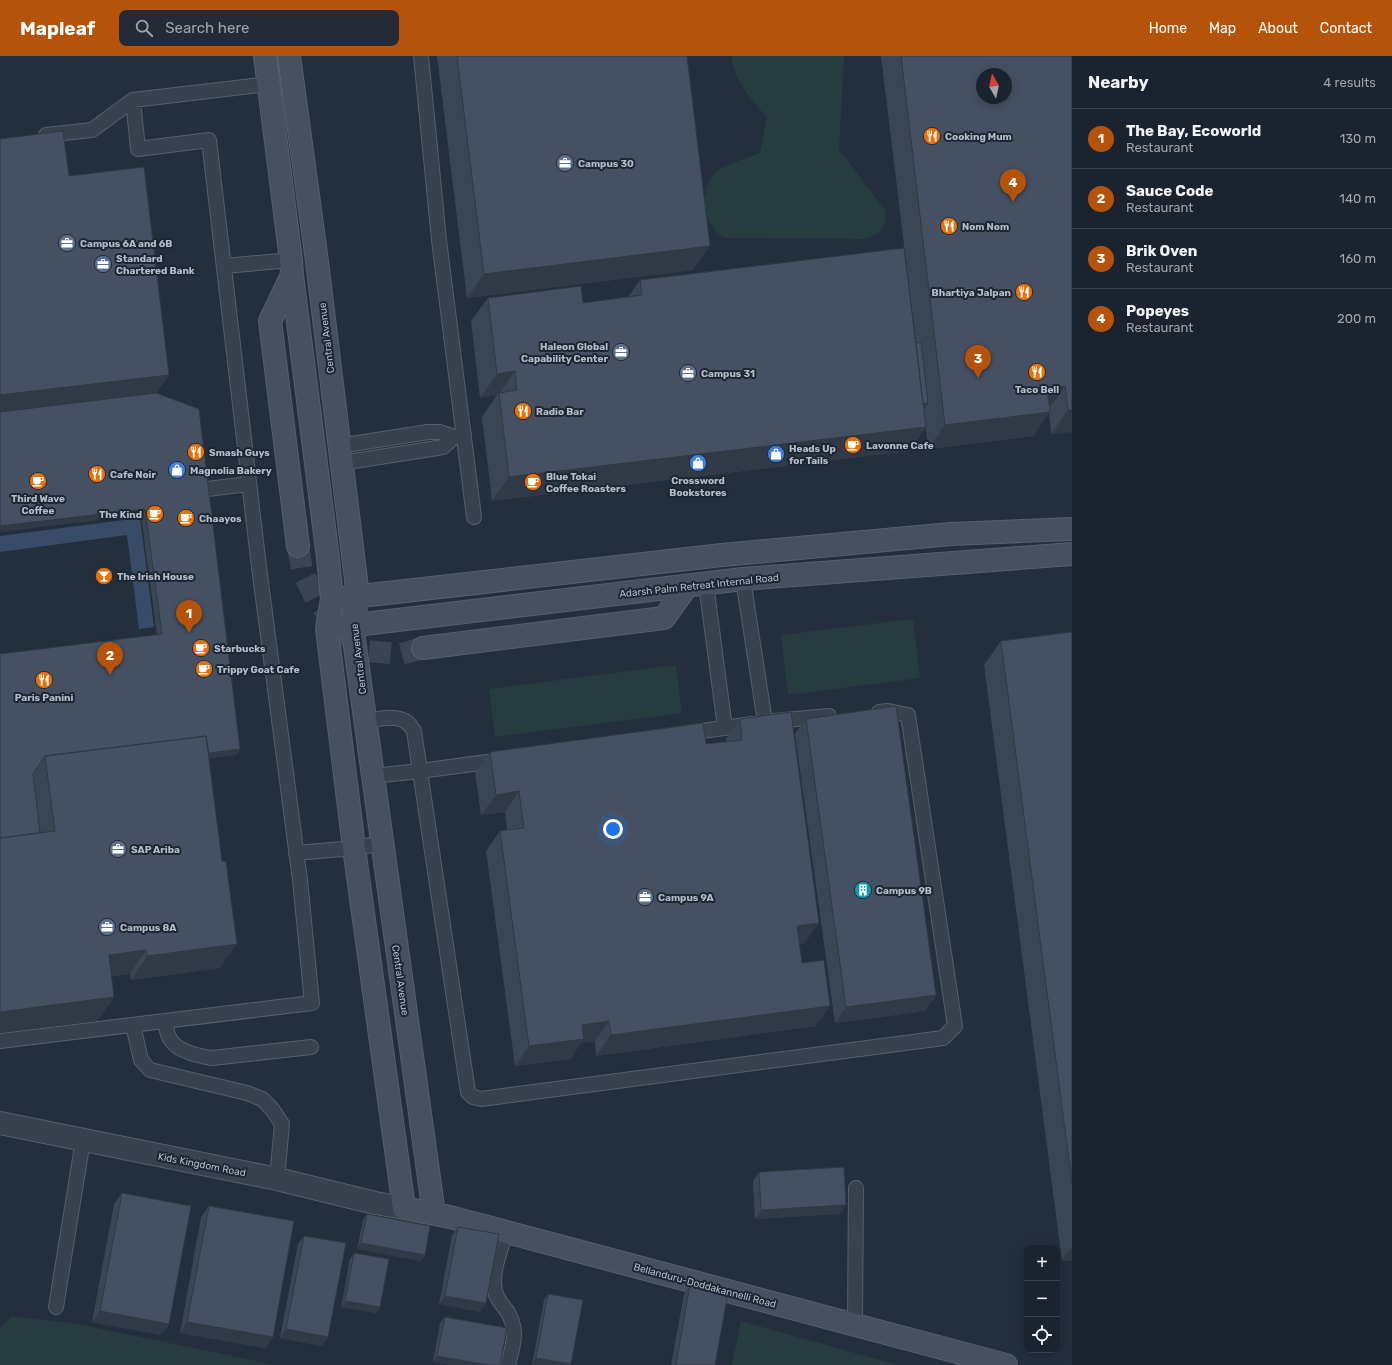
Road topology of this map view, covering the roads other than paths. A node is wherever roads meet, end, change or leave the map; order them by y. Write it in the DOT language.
graph roads {
  1 [pos="265,56"];
  2 [pos="289,56"];
  3 [pos="421,56"];
  4 [pos="269,84"];
  5 [pos="133,100"];
  6 [pos="31,136"];
  7 [pos="224,266"];
  8 [pos="292,268"];
  9 [pos="459,436"];
  10 [pos="340,454"];
  11 [pos="249,484"];
  12 [pos="180,492"];
  13 [pos="474,517"];
  14 [pos="1072,529"];
  15 [pos="298,546"];
  16 [pos="1072,554"];
  17 [pos="722,555"];
  18 [pos="715,583"];
  19 [pos="358,596"];
  20 [pos="332,599"];
  21 [pos="352,625"];
  22 [pos="327,629"];
  23 [pos="423,648"];
  24 [pos="865,713"];
  25 [pos="842,715"];
  26 [pos="366,722"];
  27 [pos="765,722"];
  28 [pos="725,728"];
  29 [pos="678,735"];
  30 [pos="514,758"];
  31 [pos="420,771"];
  32 [pos="373,776"];
  33 [pos="383,843"];
  34 [pos="354,848"];
  35 [pos="296,853"];
  36 [pos="165,1021"];
  37 [pos="133,1025"];
  38 [pos="0,1041"];
  39 [pos="311,1046"];
  40 [pos="0,1123"];
  41 [pos="83,1140"];
  42 [pos="277,1179"];
  43 [pos="856,1188"];
  44 [pos="404,1208"];
  45 [pos="434,1214"];
  46 [pos="506,1232"];
  47 [pos="56,1307"];
  48 [pos="855,1325"];
  49 [pos="508,1365"];
  50 [pos="1006,1365"];
  1 -- 4 [label="street"];
  2 -- 10 [label="street, Central Avenue"];
  3 -- 9 [label="lane"];
  4 -- 5 [label="lane"];
  4 -- 8 [label="street"];
  5 -- 6 [label="lane"];
  5 -- 7 [label="lane"];
  7 -- 8 [label="lane"];
  7 -- 11 [label="lane"];
  8 -- 15 [label="street"];
  8 -- 20 [label="street"];
  9 -- 10 [label="lane"];
  9 -- 13 [label="lane"];
  10 -- 19 [label="street, Central Avenue"];
  11 -- 12 [label="lane"];
  11 -- 35 [label="lane"];
  14 -- 17 [label="street"];
  16 -- 18 [label="street, Adarsh Palm Retreat Internal Road"];
  17 -- 18 [label="street"];
  17 -- 19 [label="street"];
  18 -- 21 [label="street, Adarsh Palm Retreat Internal Road"];
  18 -- 23 [label="street"];
  18 -- 27 [label="lane"];
  18 -- 28 [label="lane"];
  19 -- 20 [label="street"];
  19 -- 21 [label="street, Central Avenue"];
  20 -- 22 [label="street"];
  21 -- 22 [label="street, Adarsh Palm Retreat Internal Road"];
  21 -- 26 [label="street, Central Avenue"];
  22 -- 34 [label="street"];
  24 -- 31 [label="lane"];
  25 -- 27 [label="lane"];
  26 -- 31 [label="lane"];
  26 -- 32 [label="street, Central Avenue"];
  27 -- 28 [label="lane"];
  28 -- 29 [label="lane"];
  30 -- 31 [label="lane"];
  31 -- 32 [label="lane"];
  32 -- 33 [label="street, Central Avenue"];
  33 -- 34 [label="lane"];
  33 -- 45 [label="street, Central Avenue"];
  34 -- 35 [label="lane"];
  34 -- 44 [label="street"];
  35 -- 36 [label="lane"];
  36 -- 37 [label="lane"];
  36 -- 39 [label="lane"];
  37 -- 38 [label="lane"];
  37 -- 42 [label="lane"];
  40 -- 41 [label="street, Kids Kingdom Road"];
  41 -- 42 [label="street, Kids Kingdom Road"];
  41 -- 47 [label="lane"];
  42 -- 44 [label="street, Kids Kingdom Road"];
  43 -- 48 [label="lane"];
  44 -- 45 [label="street, Bellanduru-Doddakannelli Road"];
  45 -- 46 [label="street, Bellanduru-Doddakannelli Road"];
  46 -- 48 [label="street, Bellanduru-Doddakannelli Road"];
  46 -- 49 [label="lane"];
  48 -- 50 [label="street, Bellanduru-Doddakannelli Road"];
}
